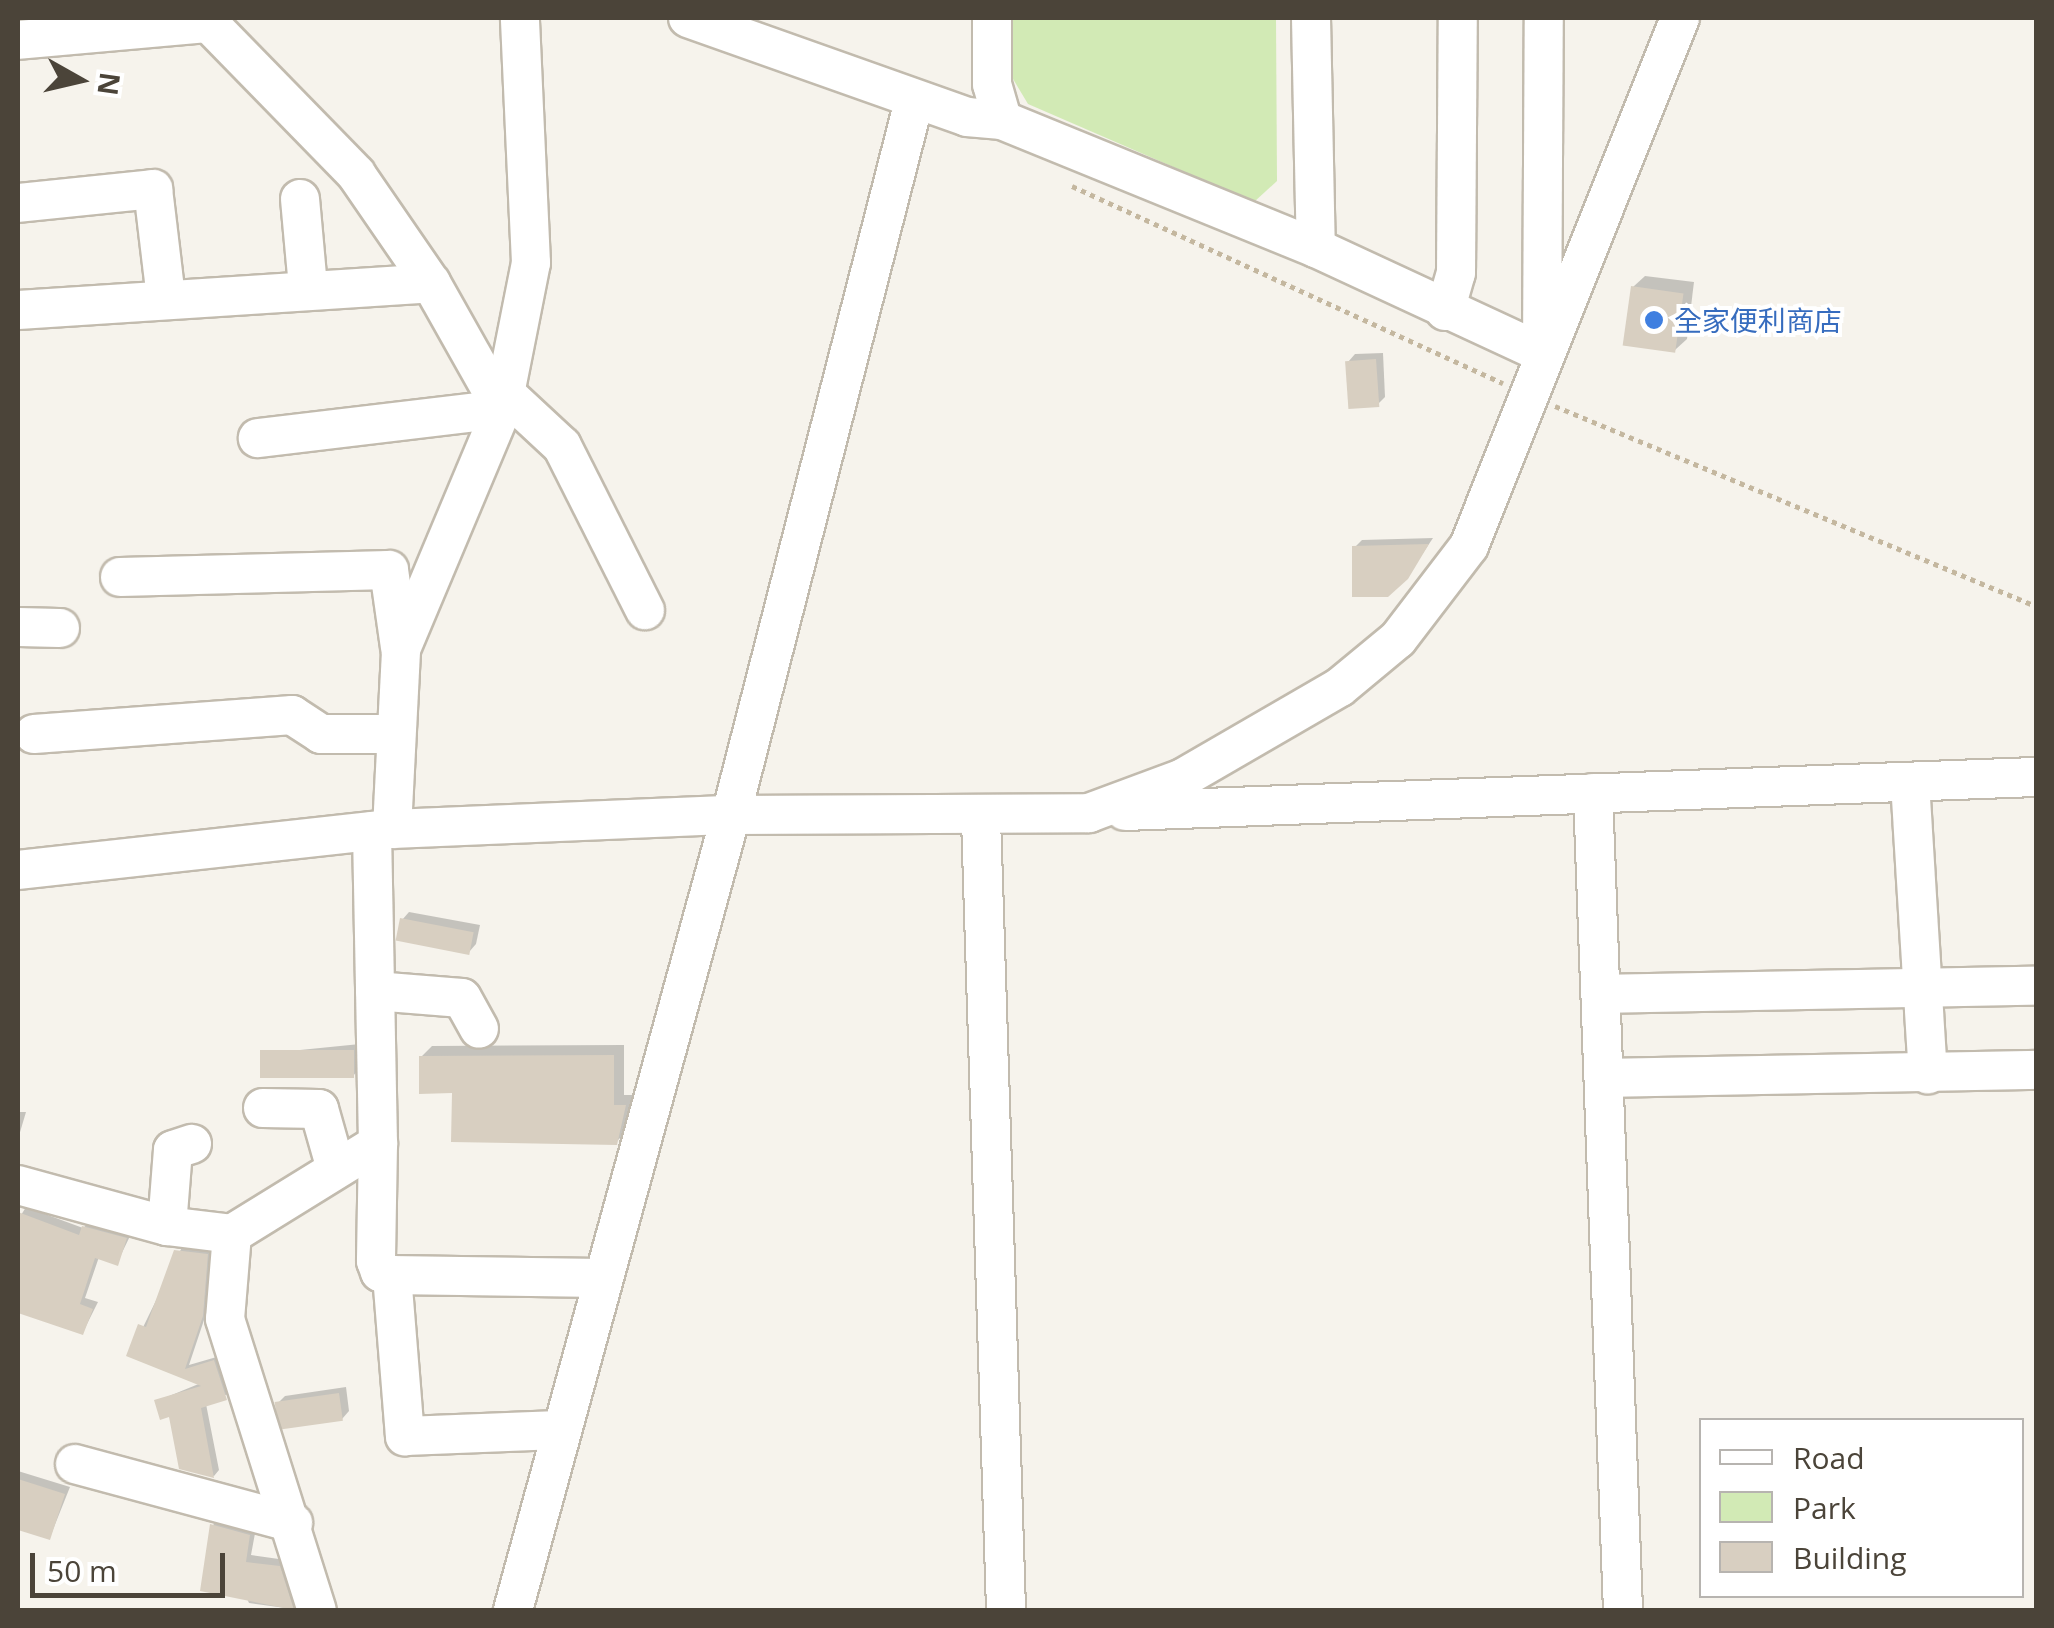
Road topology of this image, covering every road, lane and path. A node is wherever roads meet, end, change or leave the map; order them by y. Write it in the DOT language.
graph roads {
  1 [pos="520,18"];
  2 [pos="688,18"];
  3 [pos="992,18"];
  4 [pos="1311,18"];
  5 [pos="1458,18"];
  6 [pos="1544,18"];
  7 [pos="1680,18"];
  8 [pos="206,20"];
  9 [pos="18,40"];
  10 [pos="910,118"];
  11 [pos="1002,120"];
  12 [pos="1067,183"];
  13 [pos="300,198"];
  14 [pos="18,202"];
  15 [pos="1316,248"];
  16 [pos="431,283"];
  17 [pos="308,287"];
  18 [pos="166,298"];
  19 [pos="18,310"];
  20 [pos="1445,311"];
  21 [pos="1542,353"];
  22 [pos="1533,397"];
  23 [pos="504,402"];
  24 [pos="258,438"];
  25 [pos="120,577"];
  26 [pos="2036,606"];
  27 [pos="645,610"];
  28 [pos="18,627"];
  29 [pos="60,628"];
  30 [pos="401,649"];
  31 [pos="34,734"];
  32 [pos="392,734"];
  33 [pos="2036,777"];
  34 [pos="1910,782"];
  35 [pos="1593,793"];
  36 [pos="1088,813"];
  37 [pos="731,814"];
  38 [pos="981,818"];
  39 [pos="382,830"];
  40 [pos="18,870"];
  41 [pos="2036,986"];
  42 [pos="375,991"];
  43 [pos="1922,991"];
  44 [pos="1603,994"];
  45 [pos="479,1029"];
  46 [pos="2036,1070"];
  47 [pos="1928,1074"];
  48 [pos="1606,1078"];
  49 [pos="263,1108"];
  50 [pos="192,1144"];
  51 [pos="378,1144"];
  52 [pos="336,1169"];
  53 [pos="18,1185"];
  54 [pos="167,1226"];
  55 [pos="232,1234"];
  56 [pos="392,1275"];
  57 [pos="600,1278"];
  58 [pos="559,1430"];
  59 [pos="76,1464"];
  60 [pos="293,1523"];
  61 [pos="317,1610"];
  62 [pos="512,1610"];
  63 [pos="1006,1610"];
  64 [pos="1623,1610"];
  1 -- 23 [label="street"];
  2 -- 11 [label="street"];
  3 -- 11 [label="street"];
  4 -- 15 [label="street"];
  5 -- 20 [label="street"];
  6 -- 21 [label="street"];
  7 -- 21 [label="street"];
  8 -- 9 [label="street"];
  8 -- 16 [label="street"];
  10 -- 37 [label="street"];
  11 -- 15 [label="street"];
  12 -- 22 [label="path"];
  13 -- 17 [label="street"];
  14 -- 18 [label="street"];
  15 -- 20 [label="street"];
  16 -- 17 [label="street"];
  16 -- 23 [label="street"];
  17 -- 18 [label="street"];
  18 -- 19 [label="street"];
  20 -- 21 [label="street"];
  21 -- 22 [label="street"];
  22 -- 26 [label="path"];
  22 -- 36 [label="street"];
  23 -- 24 [label="street"];
  23 -- 27 [label="street"];
  23 -- 30 [label="street"];
  25 -- 30 [label="street"];
  28 -- 29 [label="street"];
  30 -- 32 [label="street"];
  31 -- 32 [label="street"];
  32 -- 39 [label="street"];
  33 -- 34 [label="street"];
  34 -- 35 [label="street"];
  34 -- 43 [label="street"];
  35 -- 36 [label="street"];
  35 -- 44 [label="street"];
  36 -- 38 [label="street"];
  37 -- 38 [label="street"];
  37 -- 39 [label="street"];
  37 -- 57 [label="street"];
  38 -- 63 [label="street"];
  39 -- 40 [label="street"];
  39 -- 42 [label="street"];
  41 -- 43 [label="street"];
  42 -- 45 [label="street"];
  42 -- 51 [label="street"];
  43 -- 44 [label="street"];
  43 -- 47 [label="street"];
  44 -- 48 [label="street"];
  46 -- 47 [label="street"];
  47 -- 48 [label="street"];
  48 -- 64 [label="street"];
  49 -- 52 [label="street"];
  50 -- 54 [label="street"];
  51 -- 52 [label="street"];
  51 -- 56 [label="street"];
  52 -- 55 [label="street"];
  53 -- 54 [label="street"];
  54 -- 55 [label="street"];
  55 -- 60 [label="street"];
  56 -- 57 [label="street"];
  56 -- 58 [label="street"];
  57 -- 58 [label="street"];
  58 -- 62 [label="street"];
  59 -- 60 [label="street"];
  60 -- 61 [label="street"];
}
